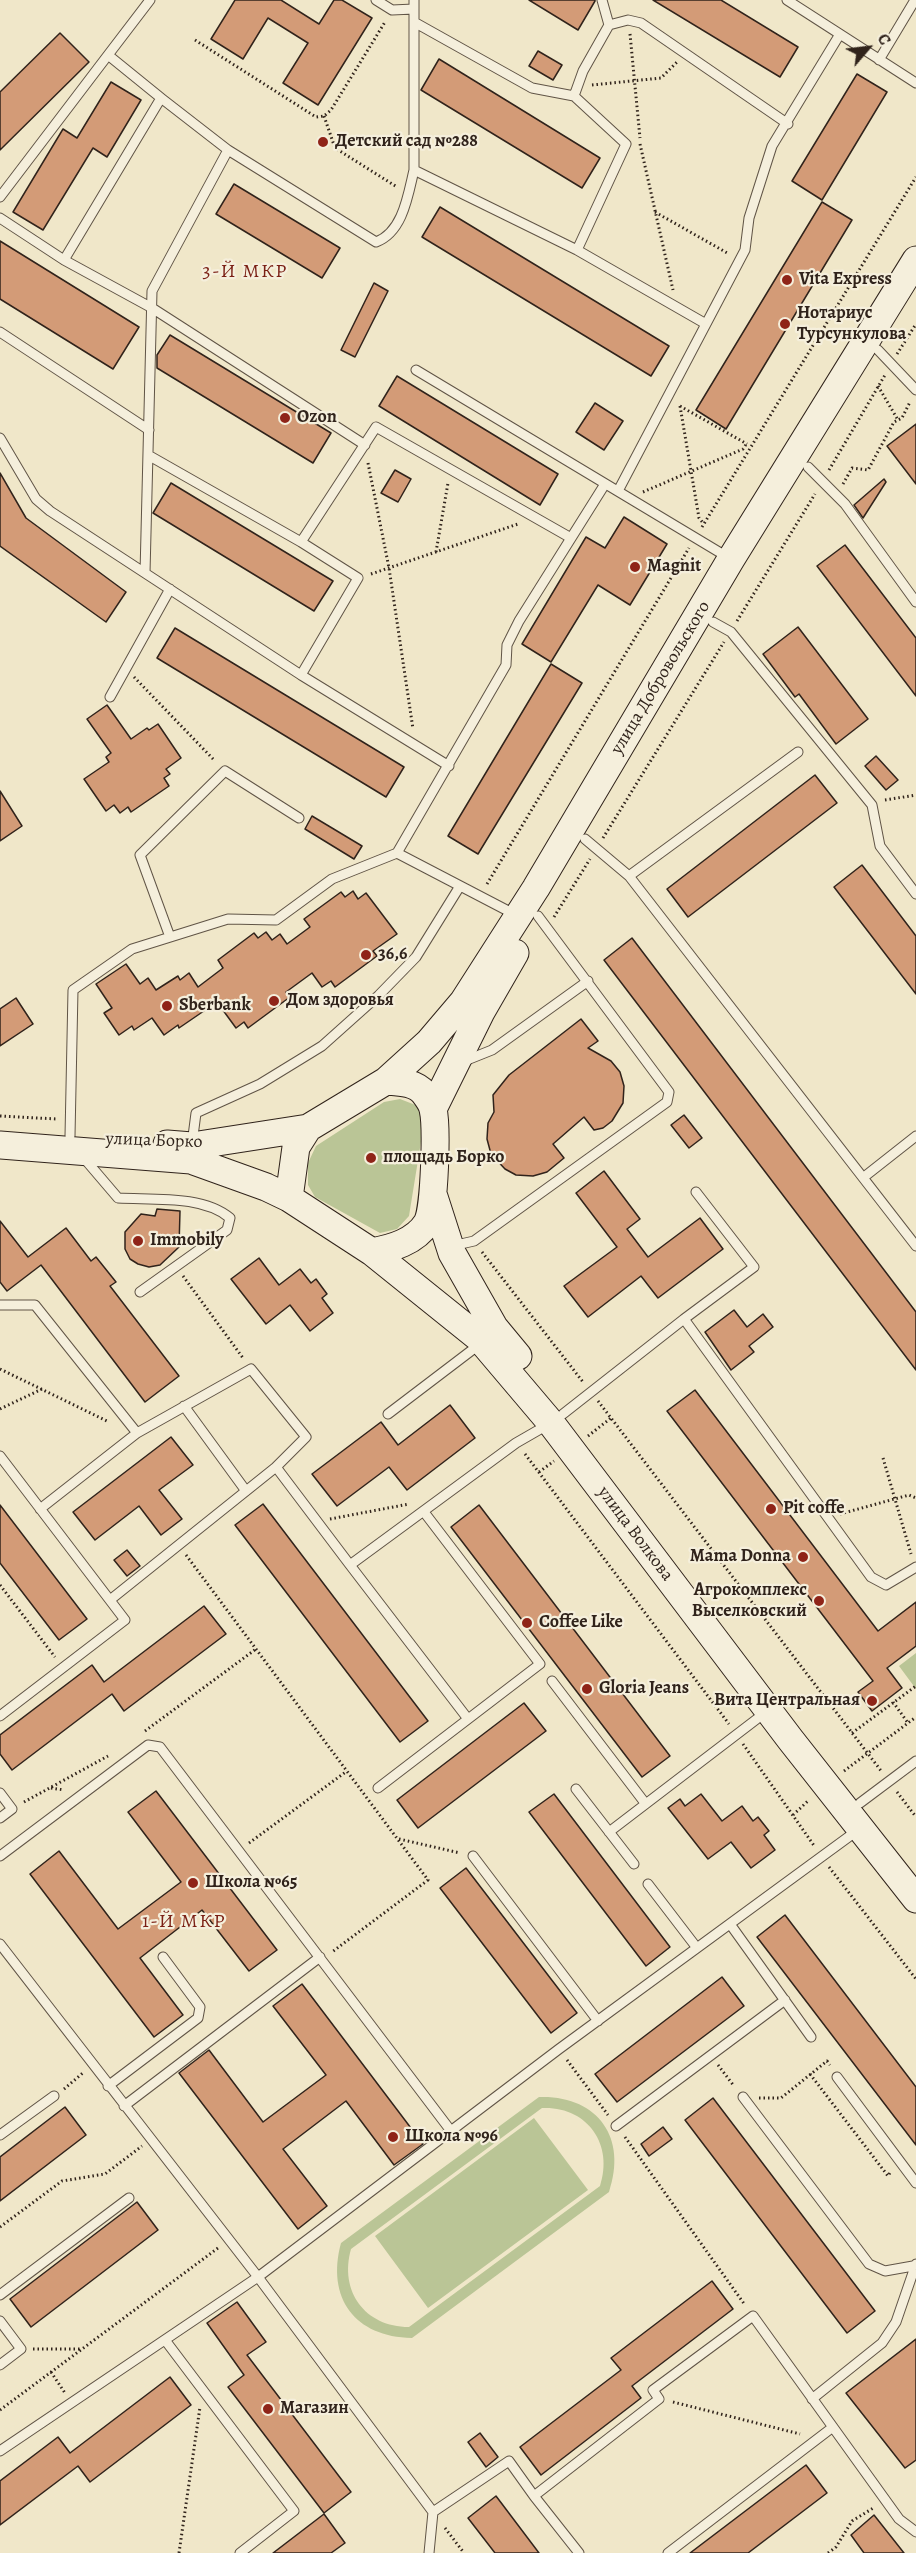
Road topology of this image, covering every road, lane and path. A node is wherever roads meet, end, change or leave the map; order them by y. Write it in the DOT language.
graph roads {
  1 [pos="150,0"];
  2 [pos="376,0"];
  3 [pos="602,0"];
  4 [pos="787,0"];
  5 [pos="915,0"];
  6 [pos="414,5"];
  7 [pos="392,10"];
  8 [pos="628,20"];
  9 [pos="414,22"];
  10 [pos="609,25"];
  11 [pos="840,34"];
  12 [pos="195,40"];
  13 [pos="686,54"];
  14 [pos="108,56"];
  15 [pos="879,60"];
  16 [pos="634,82"];
  17 [pos="916,83"];
  18 [pos="578,85"];
  19 [pos="574,96"];
  20 [pos="161,98"];
  21 [pos="324,116"];
  22 [pos="788,124"];
  23 [pos="228,150"];
  24 [pos="414,170"];
  25 [pos="408,195"];
  26 [pos="0,197"];
  27 [pos="655,213"];
  28 [pos="0,218"];
  29 [pos="577,250"];
  30 [pos="64,260"];
  31 [pos="740,260"];
  32 [pos="916,260"];
  33 [pos="916,290"];
  34 [pos="676,307"];
  35 [pos="152,308"];
  36 [pos="706,324"];
  37 [pos="916,324"];
  38 [pos="0,332"];
  39 [pos="885,357"];
  40 [pos="416,370"];
  41 [pos="878,386"];
  42 [pos="916,389"];
  43 [pos="667,399"];
  44 [pos="680,406"];
  45 [pos="898,420"];
  46 [pos="149,430"];
  47 [pos="0,438"];
  48 [pos="747,444"];
  49 [pos="365,445"];
  50 [pos="752,446"];
  51 [pos="148,455"];
  52 [pos="451,469"];
  53 [pos="691,471"];
  54 [pos="815,474"];
  55 [pos="605,484"];
  56 [pos="618,491"];
  57 [pos="836,495"];
  58 [pos="629,498"];
  59 [pos="538,518"];
  60 [pos="704,524"];
  61 [pos="571,538"];
  62 [pos="301,542"];
  63 [pos="436,552"];
  64 [pos="731,559"];
  65 [pos="389,568"];
  66 [pos="145,573"];
  67 [pos="358,578"];
  68 [pos="170,589"];
  69 [pos="916,602"];
  70 [pos="722,627"];
  71 [pos="126,668"];
  72 [pos="301,675"];
  73 [pos="110,698"];
  74 [pos="416,745"];
  75 [pos="798,752"];
  76 [pos="449,766"];
  77 [pos="225,771"];
  78 [pos="916,795"];
  79 [pos="872,805"];
  80 [pos="299,818"];
  81 [pos="591,844"];
  82 [pos="397,853"];
  83 [pos="629,876"];
  84 [pos="460,886"];
  85 [pos="916,894"];
  86 [pos="535,919"];
  87 [pos="170,937"];
  88 [pos="588,981"];
  89 [pos="454,1066"];
  90 [pos="386,1081"];
  91 [pos="433,1108"];
  92 [pos="0,1116"];
  93 [pos="308,1128"];
  94 [pos="0,1131"];
  95 [pos="73,1136"];
  96 [pos="916,1136"];
  97 [pos="0,1145"];
  98 [pos="192,1146"];
  99 [pos="864,1177"];
  100 [pos="696,1192"];
  101 [pos="434,1197"];
  102 [pos="289,1198"];
  103 [pos="462,1244"];
  104 [pos="916,1246"];
  105 [pos="372,1252"];
  106 [pos="176,1266"];
  107 [pos="140,1292"];
  108 [pos="0,1305"];
  109 [pos="684,1319"];
  110 [pos="488,1335"];
  111 [pos="0,1369"];
  112 [pos="251,1369"];
  113 [pos="42,1389"];
  114 [pos="591,1392"];
  115 [pos="184,1406"];
  116 [pos="0,1408"];
  117 [pos="388,1414"];
  118 [pos="557,1418"];
  119 [pos="133,1436"];
  120 [pos="516,1443"];
  121 [pos="0,1456"];
  122 [pos="883,1458"];
  123 [pos="276,1467"];
  124 [pos="246,1491"];
  125 [pos="895,1498"];
  126 [pos="916,1498"];
  127 [pos="40,1509"];
  128 [pos="424,1512"];
  129 [pos="829,1519"];
  130 [pos="317,1521"];
  131 [pos="178,1545"];
  132 [pos="350,1565"];
  133 [pos="916,1568"];
  134 [pos="0,1585"];
  135 [pos="110,1600"];
  136 [pos="256,1649"];
  137 [pos="63,1668"];
  138 [pos="552,1680"];
  139 [pos="916,1687"];
  140 [pos="893,1702"];
  141 [pos="768,1711"];
  142 [pos="0,1716"];
  143 [pos="916,1717"];
  144 [pos="468,1719"];
  145 [pos="908,1723"];
  146 [pos="852,1733"];
  147 [pos="141,1735"];
  148 [pos="737,1735"];
  149 [pos="867,1753"];
  150 [pos="111,1754"];
  151 [pos="916,1761"];
  152 [pos="347,1771"];
  153 [pos="889,1782"];
  154 [pos="378,1788"];
  155 [pos="576,1789"];
  156 [pos="0,1794"];
  157 [pos="645,1803"];
  158 [pos="12,1809"];
  159 [pos="860,1816"];
  160 [pos="916,1816"];
  161 [pos="0,1818"];
  162 [pos="609,1832"];
  163 [pos="398,1839"];
  164 [pos="239,1851"];
  165 [pos="0,1856"];
  166 [pos="473,1856"];
  167 [pos="821,1857"];
  168 [pos="634,1864"];
  169 [pos="916,1874"];
  170 [pos="648,1884"];
  171 [pos="916,1899"];
  172 [pos="730,1924"];
  173 [pos="0,1944"];
  174 [pos="697,1948"];
  175 [pos="163,1957"];
  176 [pos="320,1957"];
  177 [pos="916,1978"];
  178 [pos="785,2000"];
  179 [pos="598,2021"];
  180 [pos="811,2037"];
  181 [pos="559,2049"];
  182 [pos="711,2056"];
  183 [pos="93,2065"];
  184 [pos="810,2074"];
  185 [pos="837,2077"];
  186 [pos="108,2085"];
  187 [pos="54,2097"];
  188 [pos="743,2097"];
  189 [pos="124,2106"];
  190 [pos="616,2126"];
  191 [pos="451,2131"];
  192 [pos="0,2136"];
  193 [pos="151,2140"];
  194 [pos="899,2162"];
  195 [pos="916,2183"];
  196 [pos="129,2198"];
  197 [pos="0,2227"];
  198 [pos="229,2239"];
  199 [pos="915,2265"];
  200 [pos="258,2277"];
  201 [pos="0,2295"];
  202 [pos="753,2316"];
  203 [pos="0,2321"];
  204 [pos="165,2340"];
  205 [pos="21,2349"];
  206 [pos="83,2349"];
  207 [pos="0,2365"];
  208 [pos="51,2372"];
  209 [pos="207,2395"];
  210 [pos="812,2398"];
  211 [pos="659,2399"];
  212 [pos="71,2403"];
  213 [pos="0,2410"];
  214 [pos="833,2427"];
  215 [pos="819,2438"];
  216 [pos="0,2451"];
  217 [pos="534,2496"];
  218 [pos="885,2500"];
  219 [pos="433,2512"];
  220 [pos="916,2532"];
  221 [pos="179,2553"];
  222 [pos="240,2553"];
  223 [pos="429,2553"];
  224 [pos="464,2553"];
  225 [pos="579,2553"];
  226 [pos="668,2553"];
  227 [pos="828,2553"];
  1 -- 14 [label="lane"];
  2 -- 7 [label="lane"];
  3 -- 10 [label="lane"];
  4 -- 11 [label="lane"];
  5 -- 15 [label="lane"];
  6 -- 7 [label="lane"];
  6 -- 9 [label="lane"];
  7 -- 21 [label="path"];
  8 -- 10 [label="lane"];
  8 -- 13 [label="lane"];
  8 -- 16 [label="path"];
  9 -- 19 [label="lane"];
  9 -- 24 [label="lane"];
  10 -- 18 [label="lane"];
  11 -- 15 [label="lane"];
  11 -- 22 [label="lane"];
  12 -- 21 [label="path"];
  13 -- 16 [label="path"];
  13 -- 22 [label="lane"];
  14 -- 20 [label="lane"];
  14 -- 26 [label="lane"];
  15 -- 17 [label="lane"];
  16 -- 18 [label="path"];
  16 -- 27 [label="path"];
  18 -- 19 [label="lane"];
  19 -- 29 [label="lane"];
  20 -- 23 [label="lane"];
  20 -- 30 [label="lane"];
  21 -- 25 [label="path"];
  22 -- 31 [label="lane"];
  23 -- 25 [label="lane"];
  23 -- 35 [label="lane"];
  24 -- 25 [label="lane"];
  24 -- 29 [label="lane"];
  27 -- 31 [label="path"];
  27 -- 34 [label="path"];
  28 -- 30 [label="lane"];
  29 -- 34 [label="lane"];
  30 -- 35 [label="lane"];
  31 -- 36 [label="lane"];
  32 -- 64 [label="main road, улица Добровольского"];
  33 -- 39 [label="main road, улица Добровольского"];
  34 -- 36 [label="lane"];
  35 -- 46 [label="lane"];
  35 -- 49 [label="lane"];
  36 -- 43 [label="lane"];
  37 -- 39 [label="path"];
  38 -- 46 [label="lane"];
  39 -- 41 [label="path"];
  39 -- 42 [label="lane"];
  39 -- 54 [label="main road, улица Добровольского"];
  40 -- 55 [label="lane"];
  41 -- 45 [label="path"];
  41 -- 54 [label="path"];
  42 -- 45 [label="path"];
  43 -- 44 [label="path"];
  43 -- 56 [label="lane"];
  44 -- 48 [label="path"];
  44 -- 53 [label="path"];
  45 -- 57 [label="path"];
  46 -- 51 [label="lane"];
  47 -- 66 [label="lane"];
  48 -- 50 [label="path"];
  48 -- 53 [label="path"];
  49 -- 52 [label="lane"];
  49 -- 62 [label="lane"];
  49 -- 65 [label="path"];
  51 -- 62 [label="lane"];
  51 -- 66 [label="lane"];
  52 -- 59 [label="lane"];
  52 -- 63 [label="path"];
  53 -- 58 [label="path"];
  53 -- 60 [label="path"];
  54 -- 57 [label="lane"];
  54 -- 70 [label="main road, улица Добровольского"];
  54 -- 70 [label="path"];
  55 -- 56 [label="lane"];
  55 -- 61 [label="lane"];
  56 -- 58 [label="lane"];
  57 -- 69 [label="lane"];
  58 -- 64 [label="lane"];
  59 -- 61 [label="lane"];
  59 -- 63 [label="path"];
  61 -- 76 [label="lane"];
  62 -- 67 [label="lane"];
  63 -- 65 [label="path"];
  64 -- 86 [label="main road, улица Добровольского"];
  65 -- 67 [label="path"];
  65 -- 74 [label="path"];
  66 -- 68 [label="lane"];
  67 -- 72 [label="lane"];
  68 -- 71 [label="lane"];
  68 -- 72 [label="lane"];
  70 -- 79 [label="lane"];
  70 -- 81 [label="main road, улица Добровольского"];
  70 -- 81 [label="path"];
  71 -- 73 [label="lane"];
  71 -- 77 [label="path"];
  72 -- 74 [label="lane"];
  74 -- 76 [label="lane"];
  75 -- 83 [label="lane"];
  76 -- 82 [label="lane"];
  77 -- 80 [label="lane"];
  77 -- 87 [label="lane"];
  78 -- 79 [label="path"];
  79 -- 85 [label="lane"];
  81 -- 83 [label="lane"];
  81 -- 86 [label="main road, улица Добровольского"];
  81 -- 86 [label="path"];
  82 -- 84 [label="lane"];
  82 -- 87 [label="lane"];
  83 -- 99 [label="lane"];
  84 -- 86 [label="lane"];
  84 -- 98 [label="lane"];
  86 -- 88 [label="lane"];
  86 -- 89 [label="main road, улица Добровольского"];
  86 -- 90 [label="main road, улица Добровольского"];
  87 -- 95 [label="lane"];
  88 -- 89 [label="lane"];
  88 -- 103 [label="lane"];
  89 -- 91 [label="main road, улица Добровольского"];
  90 -- 91 [label="main road"];
  90 -- 93 [label="main road"];
  91 -- 101 [label="main road"];
  92 -- 95 [label="path"];
  93 -- 98 [label="main road, улица Борко"];
  93 -- 102 [label="main road"];
  94 -- 95 [label="main road, улица Борко"];
  95 -- 97 [label="main road, улица Борко"];
  95 -- 98 [label="main road, улица Борко"];
  95 -- 102 [label="main road, улица Борко"];
  95 -- 106 [label="lane"];
  96 -- 99 [label="lane"];
  99 -- 104 [label="lane"];
  100 -- 109 [label="lane"];
  101 -- 103 [label="main road"];
  101 -- 105 [label="main road"];
  102 -- 105 [label="main road"];
  103 -- 110 [label="main road"];
  103 -- 114 [label="path"];
  105 -- 110 [label="main road, улица Волкова"];
  106 -- 107 [label="lane"];
  106 -- 112 [label="path"];
  108 -- 119 [label="lane"];
  109 -- 114 [label="lane"];
  109 -- 129 [label="lane"];
  110 -- 117 [label="lane"];
  110 -- 118 [label="main road, улица Волкова"];
  111 -- 113 [label="path"];
  112 -- 115 [label="lane"];
  112 -- 123 [label="lane"];
  113 -- 116 [label="path"];
  113 -- 119 [label="path"];
  114 -- 118 [label="lane"];
  114 -- 146 [label="path"];
  115 -- 119 [label="lane"];
  115 -- 124 [label="lane"];
  118 -- 120 [label="lane"];
  118 -- 141 [label="main road, улица Волкова"];
  118 -- 159 [label="main road, улица Волкова"];
  119 -- 127 [label="lane"];
  120 -- 128 [label="lane"];
  120 -- 148 [label="path"];
  121 -- 127 [label="lane"];
  122 -- 125 [label="path"];
  123 -- 124 [label="lane"];
  123 -- 130 [label="lane"];
  124 -- 131 [label="lane"];
  125 -- 126 [label="path"];
  125 -- 129 [label="path"];
  125 -- 133 [label="path"];
  127 -- 135 [label="lane"];
  128 -- 130 [label="path"];
  128 -- 132 [label="lane"];
  128 -- 144 [label="lane"];
  129 -- 133 [label="lane"];
  130 -- 132 [label="lane"];
  131 -- 135 [label="lane"];
  131 -- 136 [label="path"];
  132 -- 144 [label="lane"];
  134 -- 137 [label="path"];
  135 -- 137 [label="lane"];
  136 -- 147 [label="path"];
  136 -- 152 [label="path"];
  137 -- 142 [label="lane"];
  138 -- 157 [label="lane"];
  139 -- 140 [label="path"];
  140 -- 145 [label="path"];
  140 -- 146 [label="path"];
  141 -- 148 [label="lane"];
  141 -- 159 [label="main road, улица Волкова"];
  143 -- 145 [label="path"];
  144 -- 154 [label="lane"];
  145 -- 149 [label="path"];
  146 -- 149 [label="path"];
  148 -- 157 [label="lane"];
  148 -- 167 [label="path"];
  149 -- 153 [label="path"];
  150 -- 158 [label="path"];
  151 -- 153 [label="lane"];
  152 -- 163 [label="path"];
  152 -- 164 [label="path"];
  153 -- 159 [label="lane"];
  153 -- 160 [label="path"];
  155 -- 162 [label="lane"];
  156 -- 158 [label="lane"];
  157 -- 162 [label="lane"];
  158 -- 161 [label="lane"];
  159 -- 167 [label="lane"];
  159 -- 169 [label="main road, улица Волкова"];
  159 -- 171 [label="main road, улица Волкова"];
  162 -- 168 [label="lane"];
  163 -- 166 [label="path"];
  163 -- 176 [label="path"];
  164 -- 165 [label="lane"];
  164 -- 176 [label="lane"];
  166 -- 179 [label="lane"];
  167 -- 172 [label="lane"];
  167 -- 177 [label="path"];
  170 -- 174 [label="lane"];
  172 -- 174 [label="lane"];
  172 -- 178 [label="lane"];
  173 -- 183 [label="lane"];
  174 -- 179 [label="lane"];
  175 -- 186 [label="lane"];
  176 -- 189 [label="lane"];
  176 -- 191 [label="lane"];
  178 -- 180 [label="lane"];
  178 -- 182 [label="lane"];
  179 -- 181 [label="lane"];
  181 -- 190 [label="path"];
  181 -- 191 [label="lane"];
  182 -- 188 [label="path"];
  182 -- 190 [label="lane"];
  183 -- 186 [label="lane"];
  183 -- 187 [label="path"];
  184 -- 185 [label="path"];
  184 -- 188 [label="path"];
  184 -- 194 [label="path"];
  185 -- 194 [label="lane"];
  186 -- 189 [label="lane"];
  187 -- 192 [label="lane"];
  188 -- 199 [label="lane"];
  189 -- 193 [label="lane"];
  190 -- 202 [label="path"];
  191 -- 200 [label="lane"];
  193 -- 197 [label="path"];
  193 -- 198 [label="lane"];
  194 -- 195 [label="lane"];
  196 -- 201 [label="lane"];
  198 -- 200 [label="lane"];
  198 -- 206 [label="path"];
  199 -- 210 [label="lane"];
  200 -- 204 [label="lane"];
  200 -- 219 [label="lane"];
  202 -- 210 [label="lane"];
  202 -- 211 [label="lane"];
  203 -- 205 [label="lane"];
  204 -- 209 [label="lane"];
  204 -- 212 [label="lane"];
  205 -- 206 [label="path"];
  205 -- 207 [label="lane"];
  206 -- 208 [label="path"];
  208 -- 212 [label="path"];
  208 -- 213 [label="path"];
  209 -- 221 [label="path"];
  209 -- 222 [label="lane"];
  210 -- 214 [label="lane"];
  211 -- 215 [label="path"];
  211 -- 217 [label="lane"];
  212 -- 216 [label="lane"];
  214 -- 215 [label="lane"];
  214 -- 218 [label="lane"];
  215 -- 226 [label="lane"];
  217 -- 219 [label="lane"];
  217 -- 225 [label="lane"];
  218 -- 220 [label="lane"];
  218 -- 227 [label="path"];
  219 -- 223 [label="lane"];
  219 -- 224 [label="path"];
}
